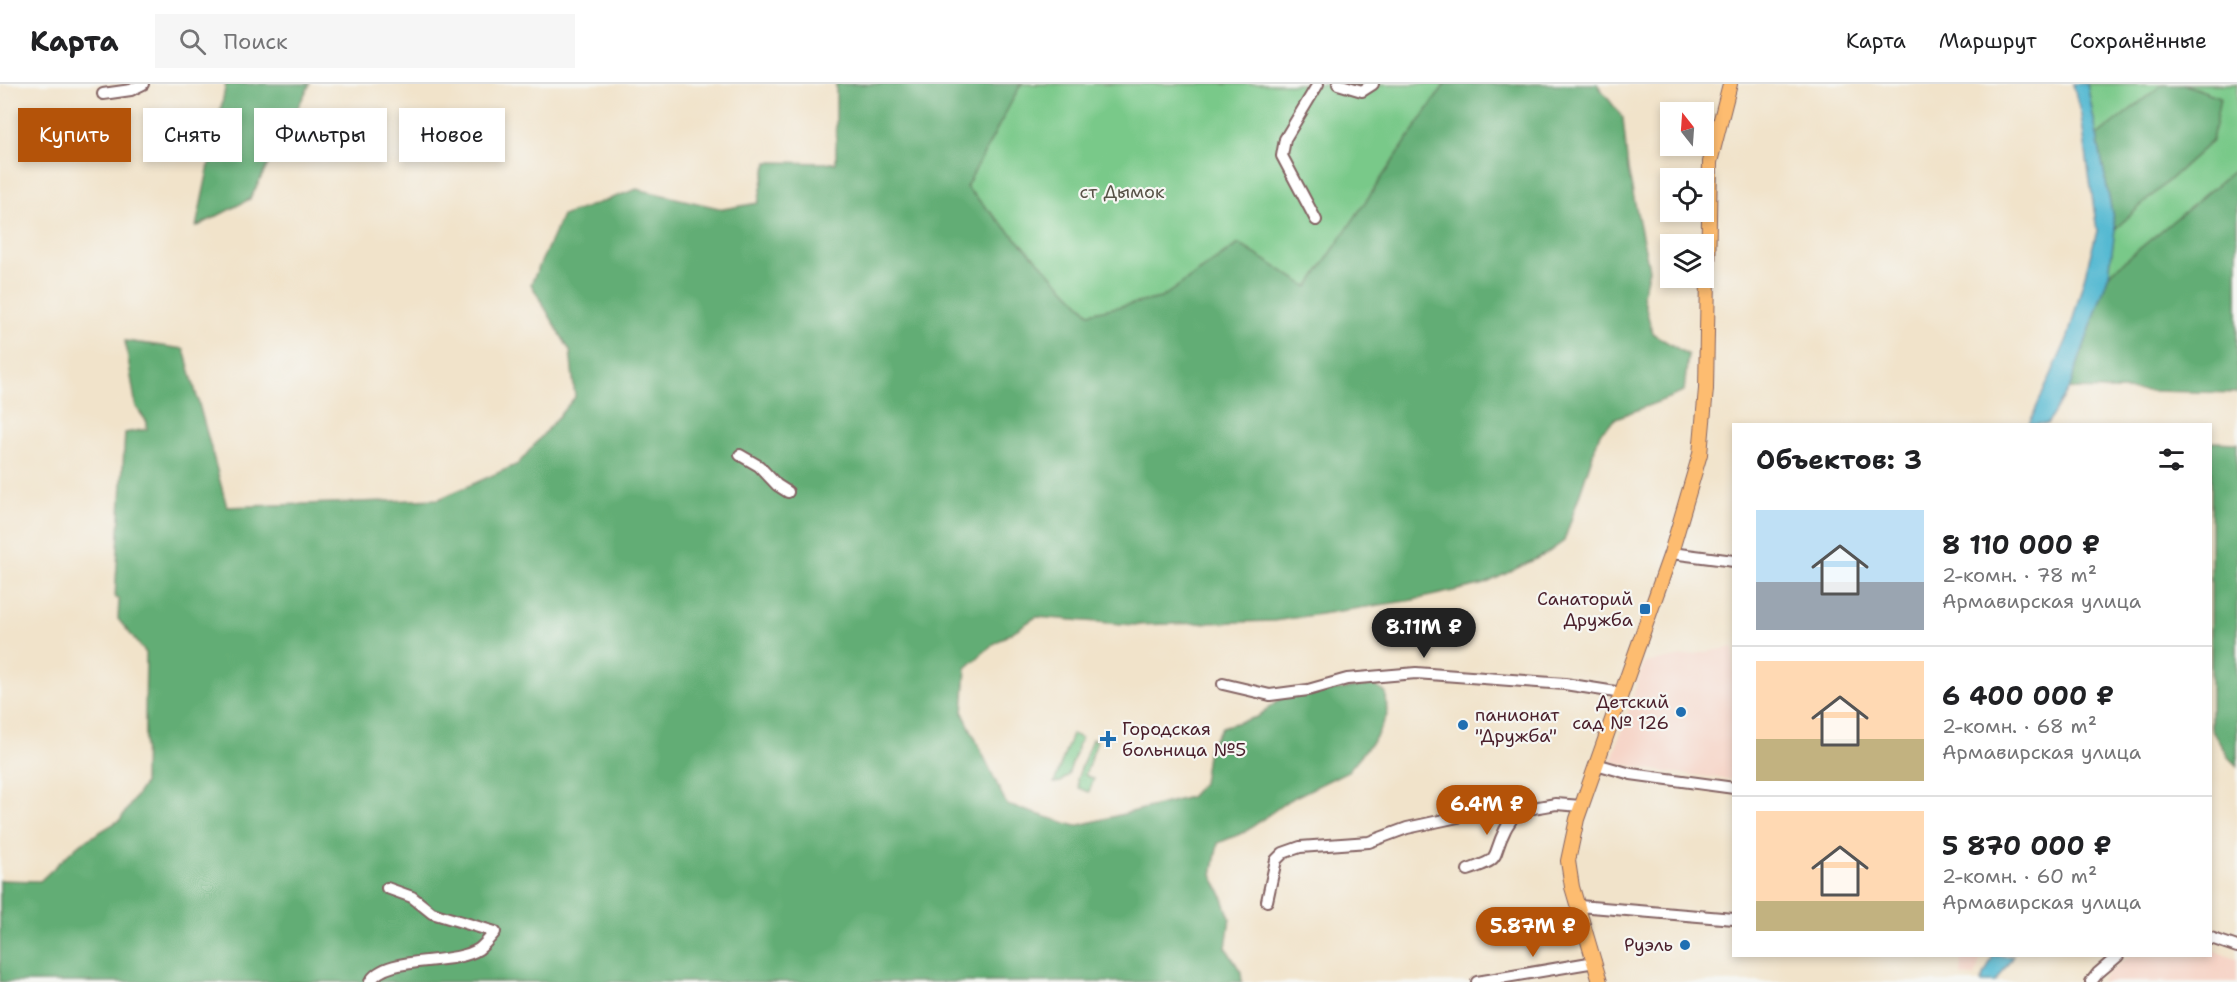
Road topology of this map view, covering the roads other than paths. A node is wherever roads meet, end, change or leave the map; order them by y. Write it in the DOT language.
graph roads {
  1 [pos="143,84"];
  2 [pos="1318,84"];
  3 [pos="1338,84"];
  4 [pos="1373,84"];
  5 [pos="1731,84"];
  6 [pos="103,94"];
  7 [pos="1316,220"];
  8 [pos="740,455"];
  9 [pos="788,492"];
  10 [pos="1671,553"];
  11 [pos="1732,561"];
  12 [pos="1223,684"];
  13 [pos="1622,693"];
  14 [pos="1596,764"];
  15 [pos="1732,788"];
  16 [pos="1581,806"];
  17 [pos="1516,809"];
  18 [pos="1468,870"];
  19 [pos="387,888"];
  20 [pos="1267,901"];
  21 [pos="1579,906"];
  22 [pos="1732,919"];
  23 [pos="2212,939"];
  24 [pos="2237,947"];
  25 [pos="2117,957"];
  26 [pos="1595,962"];
  27 [pos="370,982"];
  28 [pos="1477,982"];
  29 [pos="1600,982"];
  30 [pos="2091,982"];
  1 -- 6 [label="street"];
  2 -- 7 [label="street"];
  3 -- 4 [label="street"];
  5 -- 10 [label="main road"];
  8 -- 9 [label="street"];
  10 -- 11 [label="street"];
  10 -- 13 [label="main road"];
  12 -- 13 [label="street"];
  13 -- 14 [label="main road"];
  14 -- 15 [label="street"];
  14 -- 16 [label="main road"];
  16 -- 17 [label="street"];
  16 -- 21 [label="main road"];
  17 -- 18 [label="street"];
  17 -- 20 [label="street"];
  19 -- 27 [label="street"];
  21 -- 22 [label="street"];
  21 -- 26 [label="main road"];
  23 -- 24 [label="street"];
  25 -- 30 [label="street"];
  26 -- 28 [label="street"];
  26 -- 29 [label="main road"];
}
